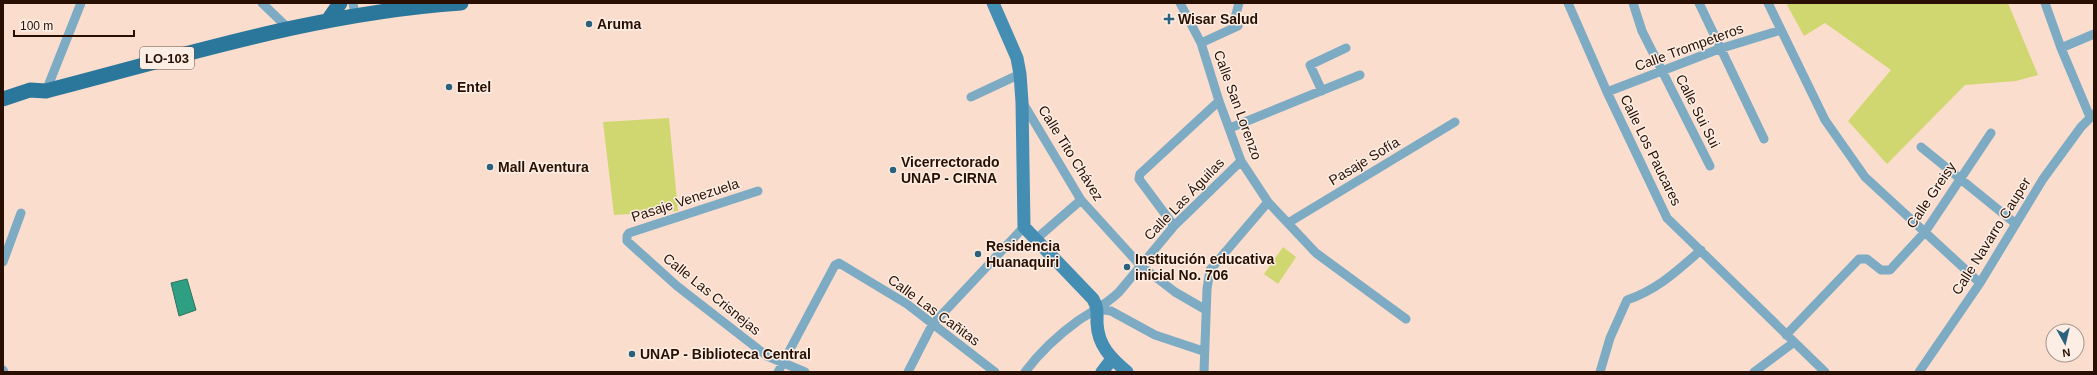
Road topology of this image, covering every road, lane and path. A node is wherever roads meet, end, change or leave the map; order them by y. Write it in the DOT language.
graph roads {
  1 [pos="81,3"];
  2 [pos="262,3"];
  3 [pos="340,3"];
  4 [pos="461,3"];
  5 [pos="993,3"];
  6 [pos="1180,3"];
  7 [pos="1239,3"];
  8 [pos="1568,3"];
  9 [pos="1633,3"];
  10 [pos="1698,3"];
  11 [pos="1768,3"];
  12 [pos="2046,3"];
  13 [pos="395,6"];
  14 [pos="371,8"];
  15 [pos="354,9"];
  16 [pos="329,19"];
  17 [pos="288,28"];
  18 [pos="1781,30"];
  19 [pos="2094,34"];
  20 [pos="1201,43"];
  21 [pos="1346,48"];
  22 [pos="2061,48"];
  23 [pos="1719,49"];
  24 [pos="1663,71"];
  25 [pos="1020,74"];
  26 [pos="1360,75"];
  27 [pos="46,91"];
  28 [pos="1322,91"];
  29 [pos="1607,92"];
  30 [pos="971,98"];
  31 [pos="3,99"];
  32 [pos="1219,101"];
  33 [pos="1022,102"];
  34 [pos="3,109"];
  35 [pos="2092,115"];
  36 [pos="1454,122"];
  37 [pos="1230,128"];
  38 [pos="1991,133"];
  39 [pos="1764,139"];
  40 [pos="1921,147"];
  41 [pos="1241,161"];
  42 [pos="1710,166"];
  43 [pos="1960,178"];
  44 [pos="758,191"];
  45 [pos="1081,200"];
  46 [pos="1268,202"];
  47 [pos="21,213"];
  48 [pos="1288,223"];
  49 [pos="2016,224"];
  50 [pos="1174,226"];
  51 [pos="1024,227"];
  52 [pos="1925,232"];
  53 [pos="1036,239"];
  54 [pos="627,241"];
  55 [pos="1701,250"];
  56 [pos="3,262"];
  57 [pos="1140,265"];
  58 [pos="1980,283"];
  59 [pos="1098,309"];
  60 [pos="1206,310"];
  61 [pos="1406,319"];
  62 [pos="932,325"];
  63 [pos="1786,335"];
  64 [pos="1793,343"];
  65 [pos="1203,351"];
  66 [pos="1112,359"];
  67 [pos="782,363"];
  68 [pos="778,372"];
  69 [pos="805,372"];
  70 [pos="908,372"];
  71 [pos="994,372"];
  72 [pos="1025,372"];
  73 [pos="1102,372"];
  74 [pos="1127,372"];
  75 [pos="1204,372"];
  76 [pos="1600,372"];
  77 [pos="1754,372"];
  78 [pos="1825,372"];
  79 [pos="1919,372"];
  1 -- 27 [label="street"];
  2 -- 17 [label="street"];
  3 -- 16 [label="main road"];
  4 -- 13 [label="main road, LO-103"];
  5 -- 25 [label="street"];
  6 -- 20 [label="street, Calle San Lorenzo"];
  7 -- 20 [label="street"];
  8 -- 29 [label="street, Calle Los Paucares"];
  9 -- 24 [label="street, Calle Sui Sui"];
  10 -- 23 [label="street"];
  11 -- 18 [label="street"];
  12 -- 22 [label="street"];
  13 -- 14 [label="main road, LO-103"];
  14 -- 15 [label="main road, LO-103"];
  15 -- 16 [label="main road, LO-103"];
  16 -- 17 [label="main road, LO-103"];
  17 -- 27 [label="main road, LO-103"];
  18 -- 23 [label="street, Calle Trompeteros"];
  18 -- 52 [label="street"];
  19 -- 22 [label="street"];
  20 -- 32 [label="street, Calle San Lorenzo"];
  21 -- 28 [label="street"];
  22 -- 35 [label="street"];
  23 -- 24 [label="street, Calle Trompeteros"];
  23 -- 39 [label="street"];
  24 -- 29 [label="street, Calle Trompeteros"];
  24 -- 42 [label="street, Calle Sui Sui"];
  25 -- 30 [label="street"];
  25 -- 33 [label="street"];
  26 -- 28 [label="street"];
  27 -- 31 [label="main road, LO-103"];
  27 -- 34 [label="main road, LO-103"];
  28 -- 37 [label="street"];
  29 -- 55 [label="street, Calle Los Paucares"];
  32 -- 37 [label="street, Calle San Lorenzo"];
  32 -- 50 [label="street"];
  33 -- 45 [label="street, Calle Tito Chávez"];
  33 -- 51 [label="street"];
  35 -- 49 [label="street, Calle Navarro Cauper"];
  36 -- 48 [label="street, Pasaje Sofía"];
  37 -- 41 [label="street, Calle San Lorenzo"];
  38 -- 43 [label="street, Calle Greisy"];
  40 -- 43 [label="street"];
  41 -- 46 [label="street, Calle San Lorenzo"];
  41 -- 50 [label="street, Calle Las Águilas"];
  43 -- 49 [label="street"];
  43 -- 52 [label="street, Calle Greisy"];
  44 -- 54 [label="street, Pasaje Venezuela"];
  45 -- 53 [label="street"];
  45 -- 57 [label="street, Calle Tito Chávez"];
  46 -- 48 [label="street, Calle San Lorenzo"];
  46 -- 60 [label="street"];
  47 -- 56 [label="street"];
  48 -- 61 [label="street, Calle San Lorenzo"];
  49 -- 58 [label="street, Calle Navarro Cauper"];
  50 -- 57 [label="street, Calle Las Águilas"];
  51 -- 53 [label="street"];
  51 -- 62 [label="street"];
  52 -- 58 [label="street"];
  52 -- 63 [label="street, Calle Greisy"];
  53 -- 59 [label="street"];
  54 -- 67 [label="street, Calle Las Crisnejas"];
  55 -- 63 [label="street, Calle Los Paucares"];
  55 -- 76 [label="street"];
  57 -- 59 [label="street, Calle Las Águilas"];
  57 -- 60 [label="street, Calle Tito Chávez"];
  58 -- 79 [label="street, Calle Navarro Cauper"];
  59 -- 65 [label="street"];
  59 -- 66 [label="street"];
  59 -- 72 [label="street, Calle Las Águilas"];
  60 -- 65 [label="street"];
  62 -- 67 [label="street, Calle Las Cañitas"];
  62 -- 70 [label="street"];
  62 -- 71 [label="street, Calle Las Cañitas"];
  63 -- 64 [label="street, Calle Los Paucares"];
  64 -- 77 [label="street"];
  64 -- 78 [label="street, Calle Los Paucares"];
  65 -- 75 [label="street"];
  66 -- 73 [label="street"];
  66 -- 74 [label="street"];
  67 -- 68 [label="street"];
  67 -- 69 [label="street, Calle Las Crisnejas"];
}
